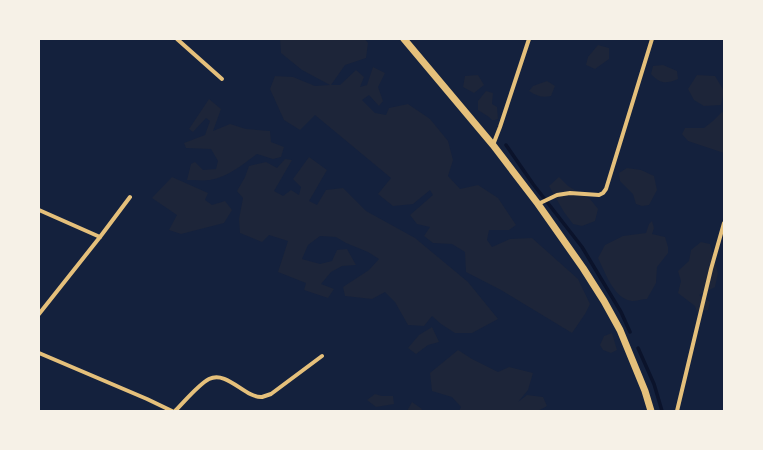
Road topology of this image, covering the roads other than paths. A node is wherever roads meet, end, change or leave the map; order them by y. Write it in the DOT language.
graph roads {
  1 [pos="177,39"];
  2 [pos="404,39"];
  3 [pos="529,39"];
  4 [pos="652,39"];
  5 [pos="222,79"];
  6 [pos="493,145"];
  7 [pos="130,197"];
  8 [pos="538,204"];
  9 [pos="39,210"];
  10 [pos="724,223"];
  11 [pos="100,238"];
  12 [pos="39,314"];
  13 [pos="39,353"];
  14 [pos="322,356"];
  15 [pos="172,411"];
  16 [pos="175,411"];
  17 [pos="651,411"];
  18 [pos="677,411"];
  1 -- 5 [label="street"];
  2 -- 6 [label="street"];
  3 -- 6 [label="street"];
  4 -- 8 [label="street"];
  6 -- 8 [label="street"];
  7 -- 11 [label="street"];
  8 -- 17 [label="street"];
  9 -- 11 [label="street"];
  10 -- 18 [label="street"];
  11 -- 12 [label="street"];
  13 -- 15 [label="street"];
  14 -- 16 [label="street"];
}
